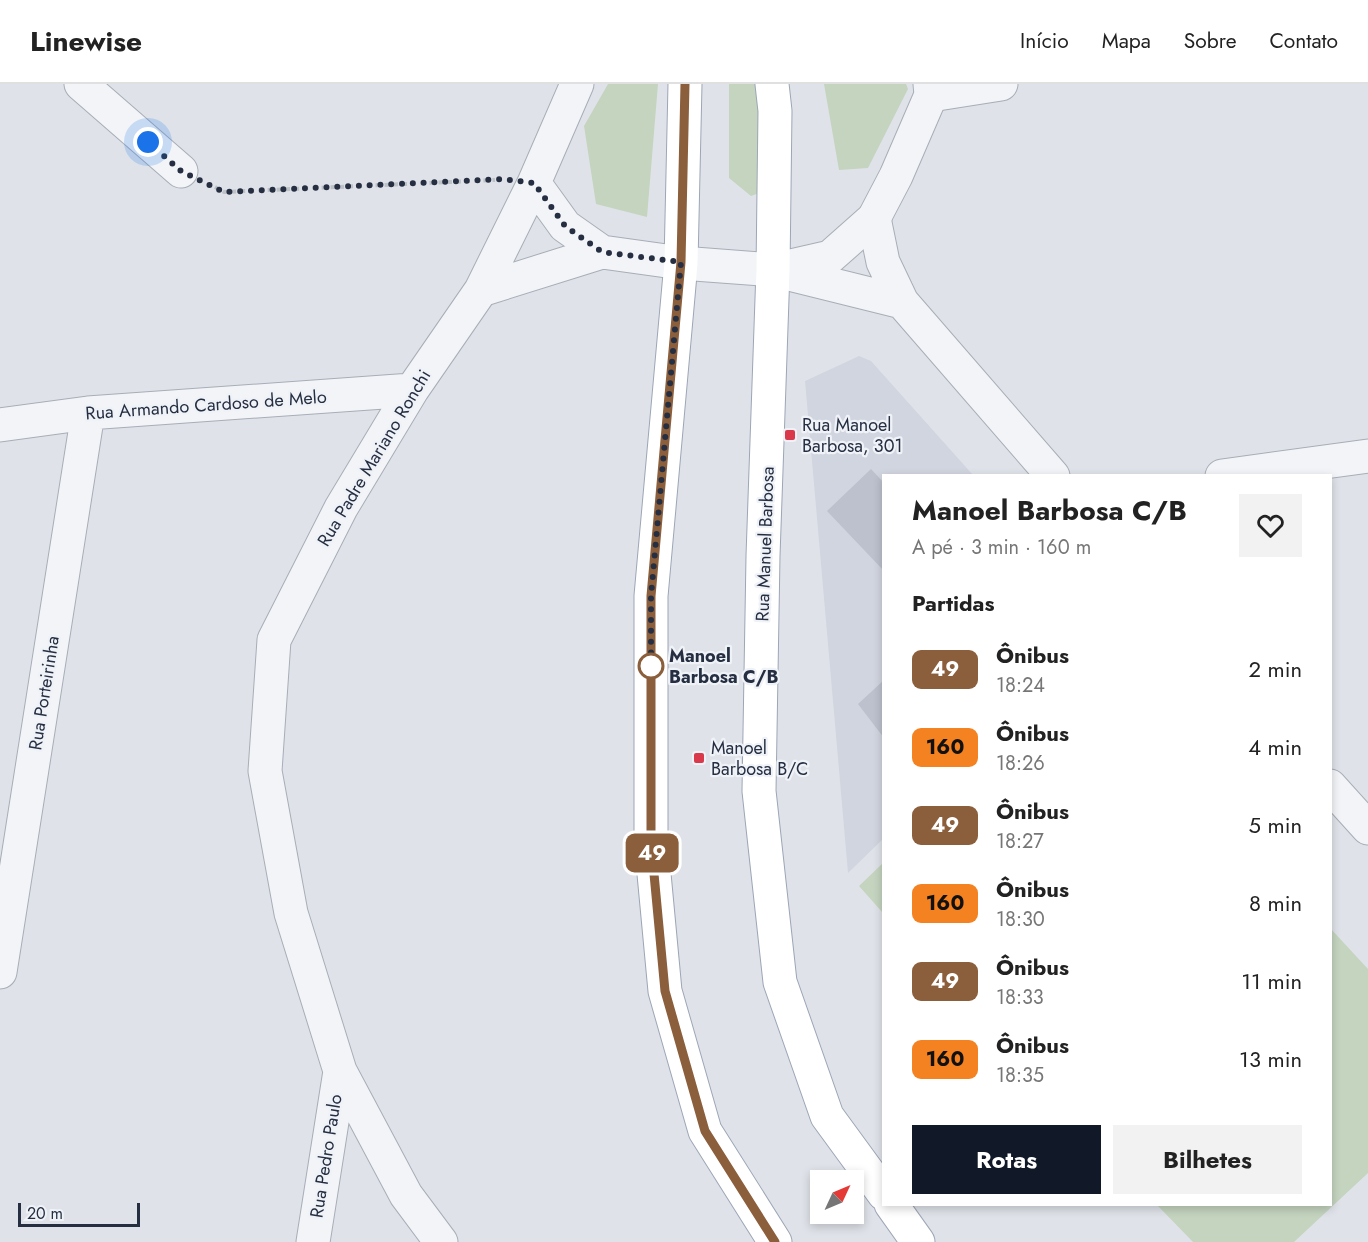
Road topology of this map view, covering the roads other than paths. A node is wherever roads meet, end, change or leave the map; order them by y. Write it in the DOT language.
graph roads {
  1 [pos="81,84"];
  2 [pos="577,84"];
  3 [pos="685,84"];
  4 [pos="772,84"];
  5 [pos="1001,84"];
  6 [pos="930,89"];
  7 [pos="181,171"];
  8 [pos="534,183"];
  9 [pos="874,218"];
  10 [pos="602,252"];
  11 [pos="681,262"];
  12 [pos="772,270"];
  13 [pos="481,290"];
  14 [pos="902,302"];
  15 [pos="412,390"];
  16 [pos="88,414"];
  17 [pos="0,425"];
  18 [pos="1368,456"];
  19 [pos="1051,474"];
  20 [pos="1237,474"];
  21 [pos="1332,788"];
  22 [pos="1368,828"];
  23 [pos="0,972"];
  24 [pos="340,1071"];
  25 [pos="882,1191"];
  26 [pos="892,1206"];
  27 [pos="313,1242"];
  28 [pos="441,1242"];
  29 [pos="775,1242"];
  30 [pos="918,1242"];
  1 -- 7 [label="street"];
  2 -- 8 [label="street, Rua Padre Mariano Ronchi"];
  3 -- 11 [label="main road"];
  4 -- 12 [label="main road, Rua Manuel Barbosa"];
  5 -- 6 [label="street"];
  6 -- 9 [label="street"];
  8 -- 10 [label="street"];
  8 -- 13 [label="street, Rua Padre Mariano Ronchi"];
  9 -- 12 [label="street"];
  9 -- 14 [label="street"];
  10 -- 11 [label="street"];
  10 -- 13 [label="street"];
  11 -- 12 [label="street"];
  11 -- 29 [label="main road"];
  12 -- 14 [label="street"];
  12 -- 25 [label="main road, Rua Manuel Barbosa"];
  13 -- 15 [label="street, Rua Padre Mariano Ronchi"];
  14 -- 19 [label="street"];
  15 -- 16 [label="street, Rua Armando Cardoso de Melo"];
  15 -- 24 [label="street, Rua Padre Mariano Ronchi"];
  16 -- 17 [label="street, Rua Armando Cardoso de Melo"];
  16 -- 23 [label="street, Rua Porteirinha"];
  18 -- 20 [label="street"];
  21 -- 22 [label="street"];
  24 -- 27 [label="street, Rua Pedro Paulo"];
  24 -- 28 [label="street, Rua Padre Mariano Ronchi"];
  26 -- 30 [label="main road"];
}
